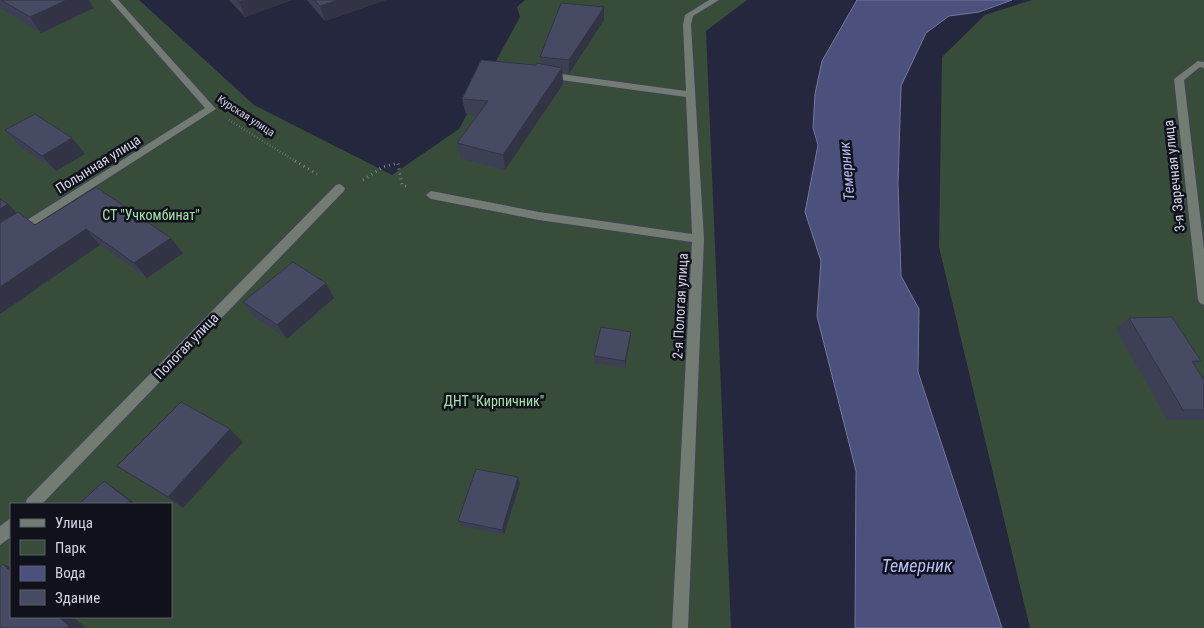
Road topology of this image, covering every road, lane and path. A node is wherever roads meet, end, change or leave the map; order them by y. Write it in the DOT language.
graph roads {
  1 [pos="114,0"];
  2 [pos="715,0"];
  3 [pos="1204,65"];
  4 [pos="539,74"];
  5 [pos="691,95"];
  6 [pos="211,110"];
  7 [pos="340,188"];
  8 [pos="431,195"];
  9 [pos="698,239"];
  10 [pos="0,244"];
  11 [pos="1204,300"];
  12 [pos="33,503"];
  13 [pos="10,527"];
  14 [pos="0,537"];
  15 [pos="680,628"];
  1 -- 6 [label="street, Курская улица"];
  2 -- 5 [label="street, 2-я Пологая улица"];
  3 -- 11 [label="street, 3-я Заречная улица"];
  4 -- 5 [label="street"];
  5 -- 9 [label="street, 2-я Пологая улица"];
  6 -- 7 [label="path, Курская улица"];
  6 -- 10 [label="street, Полынная улица"];
  7 -- 8 [label="path"];
  7 -- 12 [label="street, Пологая улица"];
  8 -- 9 [label="street"];
  9 -- 15 [label="street, 2-я Пологая улица"];
  13 -- 14 [label="street"];
}
